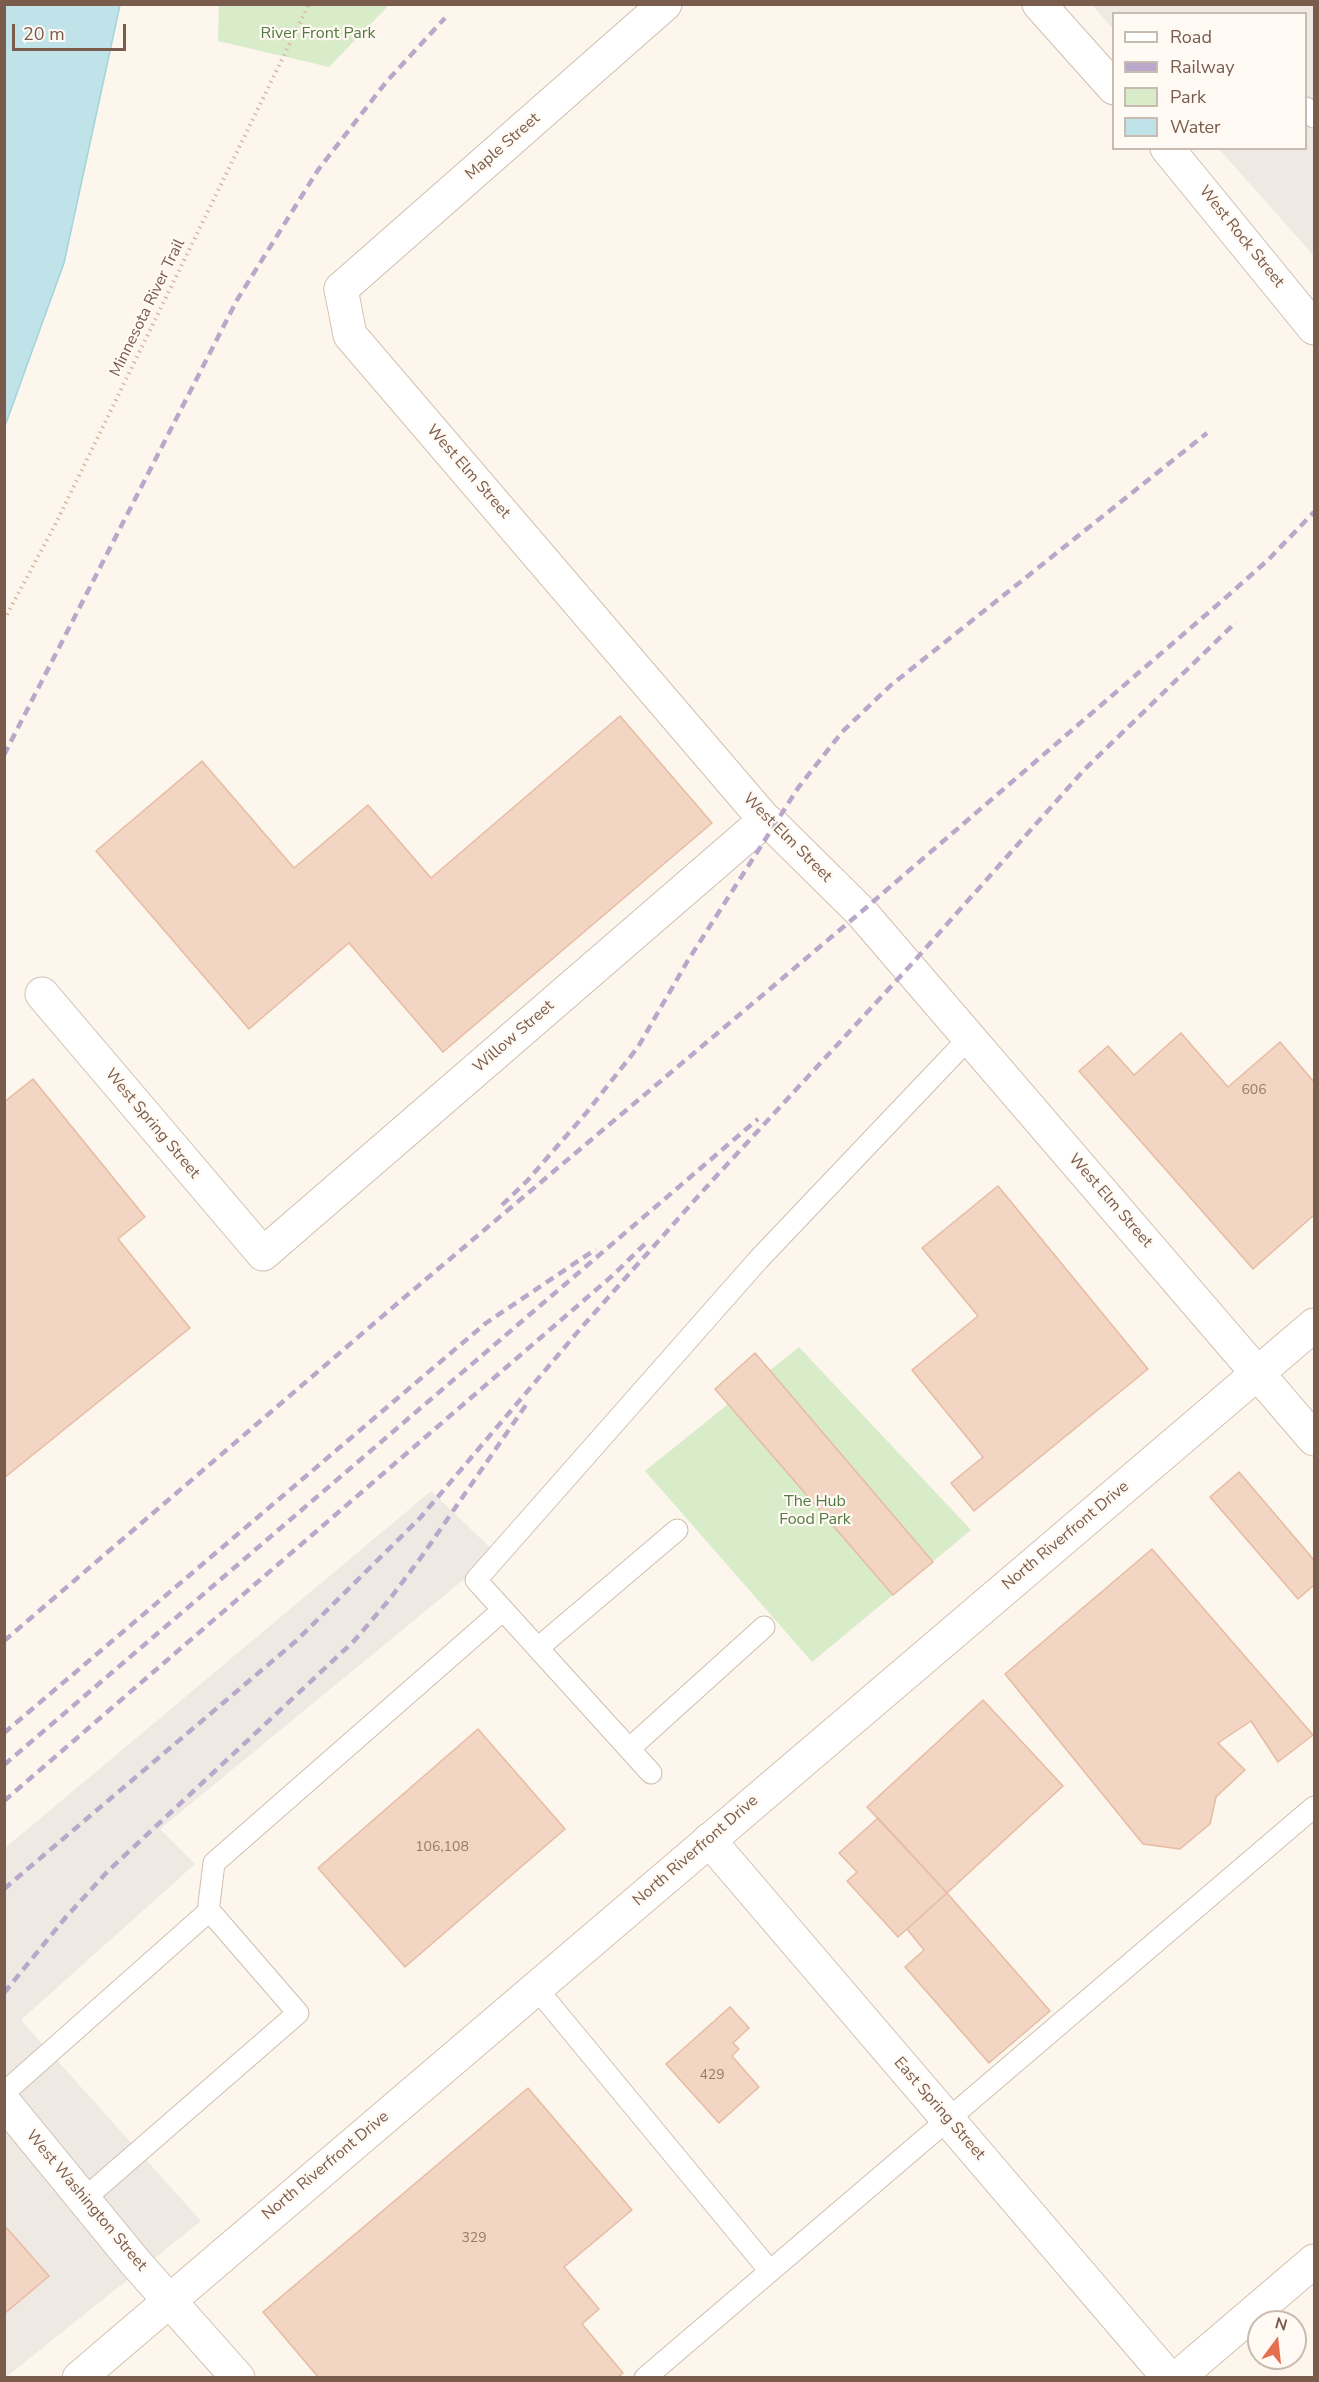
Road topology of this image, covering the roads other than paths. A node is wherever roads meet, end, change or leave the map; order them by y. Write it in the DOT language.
graph roads {
  1 [pos="665,4"];
  2 [pos="1039,4"];
  3 [pos="1112,87"];
  4 [pos="1175,151"];
  5 [pos="341,290"];
  6 [pos="1314,327"];
  7 [pos="765,820"];
  8 [pos="42,994"];
  9 [pos="969,1038"];
  10 [pos="262,1254"];
  11 [pos="1314,1325"];
  12 [pos="1257,1374"];
  13 [pos="1314,1439"];
  14 [pos="677,1530"];
  15 [pos="503,1610"];
  16 [pos="764,1628"];
  17 [pos="538,1648"];
  18 [pos="630,1748"];
  19 [pos="651,1773"];
  20 [pos="1314,1807"];
  21 [pos="709,1840"];
  22 [pos="208,1909"];
  23 [pos="537,1989"];
  24 [pos="4,2093"];
  25 [pos="4,2102"];
  26 [pos="947,2119"];
  27 [pos="84,2199"];
  28 [pos="1314,2261"];
  29 [pos="770,2271"];
  30 [pos="170,2299"];
  31 [pos="79,2378"];
  32 [pos="237,2378"];
  33 [pos="645,2378"];
  34 [pos="1169,2378"];
  35 [pos="1178,2378"];
  1 -- 5 [label="street, Maple Street"];
  2 -- 3 [label="street"];
  4 -- 6 [label="street, West Rock Street"];
  5 -- 7 [label="street, West Elm Street"];
  7 -- 9 [label="street, West Elm Street"];
  7 -- 10 [label="street, Willow Street"];
  8 -- 10 [label="street, West Spring Street"];
  9 -- 12 [label="street, West Elm Street"];
  9 -- 15 [label="lane"];
  11 -- 12 [label="street, North Riverfront Drive"];
  12 -- 13 [label="street, West Elm Street"];
  12 -- 21 [label="street, North Riverfront Drive"];
  14 -- 17 [label="lane"];
  15 -- 17 [label="lane"];
  15 -- 22 [label="lane"];
  16 -- 18 [label="lane"];
  17 -- 18 [label="lane"];
  18 -- 19 [label="lane"];
  20 -- 26 [label="lane"];
  21 -- 23 [label="street, North Riverfront Drive"];
  21 -- 26 [label="street, East Spring Street"];
  22 -- 24 [label="lane"];
  22 -- 27 [label="lane"];
  23 -- 29 [label="lane"];
  23 -- 30 [label="street, North Riverfront Drive"];
  25 -- 27 [label="street, West Washington Street"];
  26 -- 29 [label="lane"];
  26 -- 34 [label="street, East Spring Street"];
  27 -- 30 [label="street, West Washington Street"];
  28 -- 35 [label="street"];
  29 -- 33 [label="lane"];
  30 -- 31 [label="street, North Riverfront Drive"];
  30 -- 32 [label="street, West Washington Street"];
}
